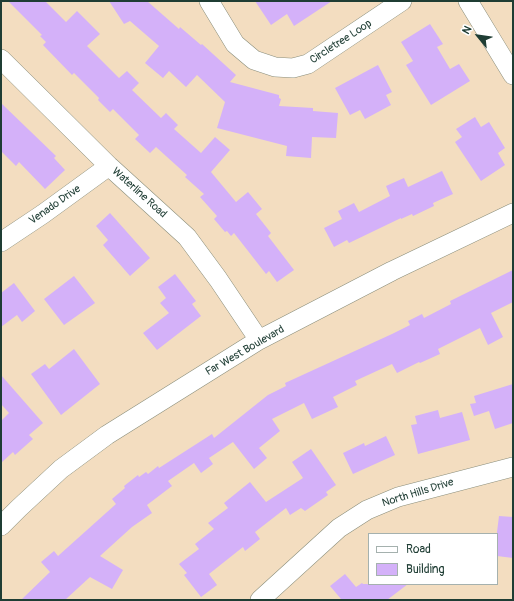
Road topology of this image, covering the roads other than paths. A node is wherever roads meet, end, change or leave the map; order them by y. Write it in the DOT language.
graph roads {
  1 [pos="209,1"];
  2 [pos="402,1"];
  3 [pos="468,1"];
  4 [pos="1,59"];
  5 [pos="513,75"];
  6 [pos="109,166"];
  7 [pos="513,213"];
  8 [pos="1,242"];
  9 [pos="259,340"];
  10 [pos="513,467"];
  11 [pos="1,526"];
  12 [pos="260,600"];
  1 -- 2 [label="street, Circletree Loop"];
  3 -- 5 [label="street"];
  4 -- 6 [label="street, Waterline Road"];
  6 -- 8 [label="street, Venado Drive"];
  6 -- 9 [label="street, Waterline Road"];
  7 -- 9 [label="street, Far West Boulevard"];
  9 -- 11 [label="street, Far West Boulevard"];
  10 -- 12 [label="street, North Hills Drive"];
}
